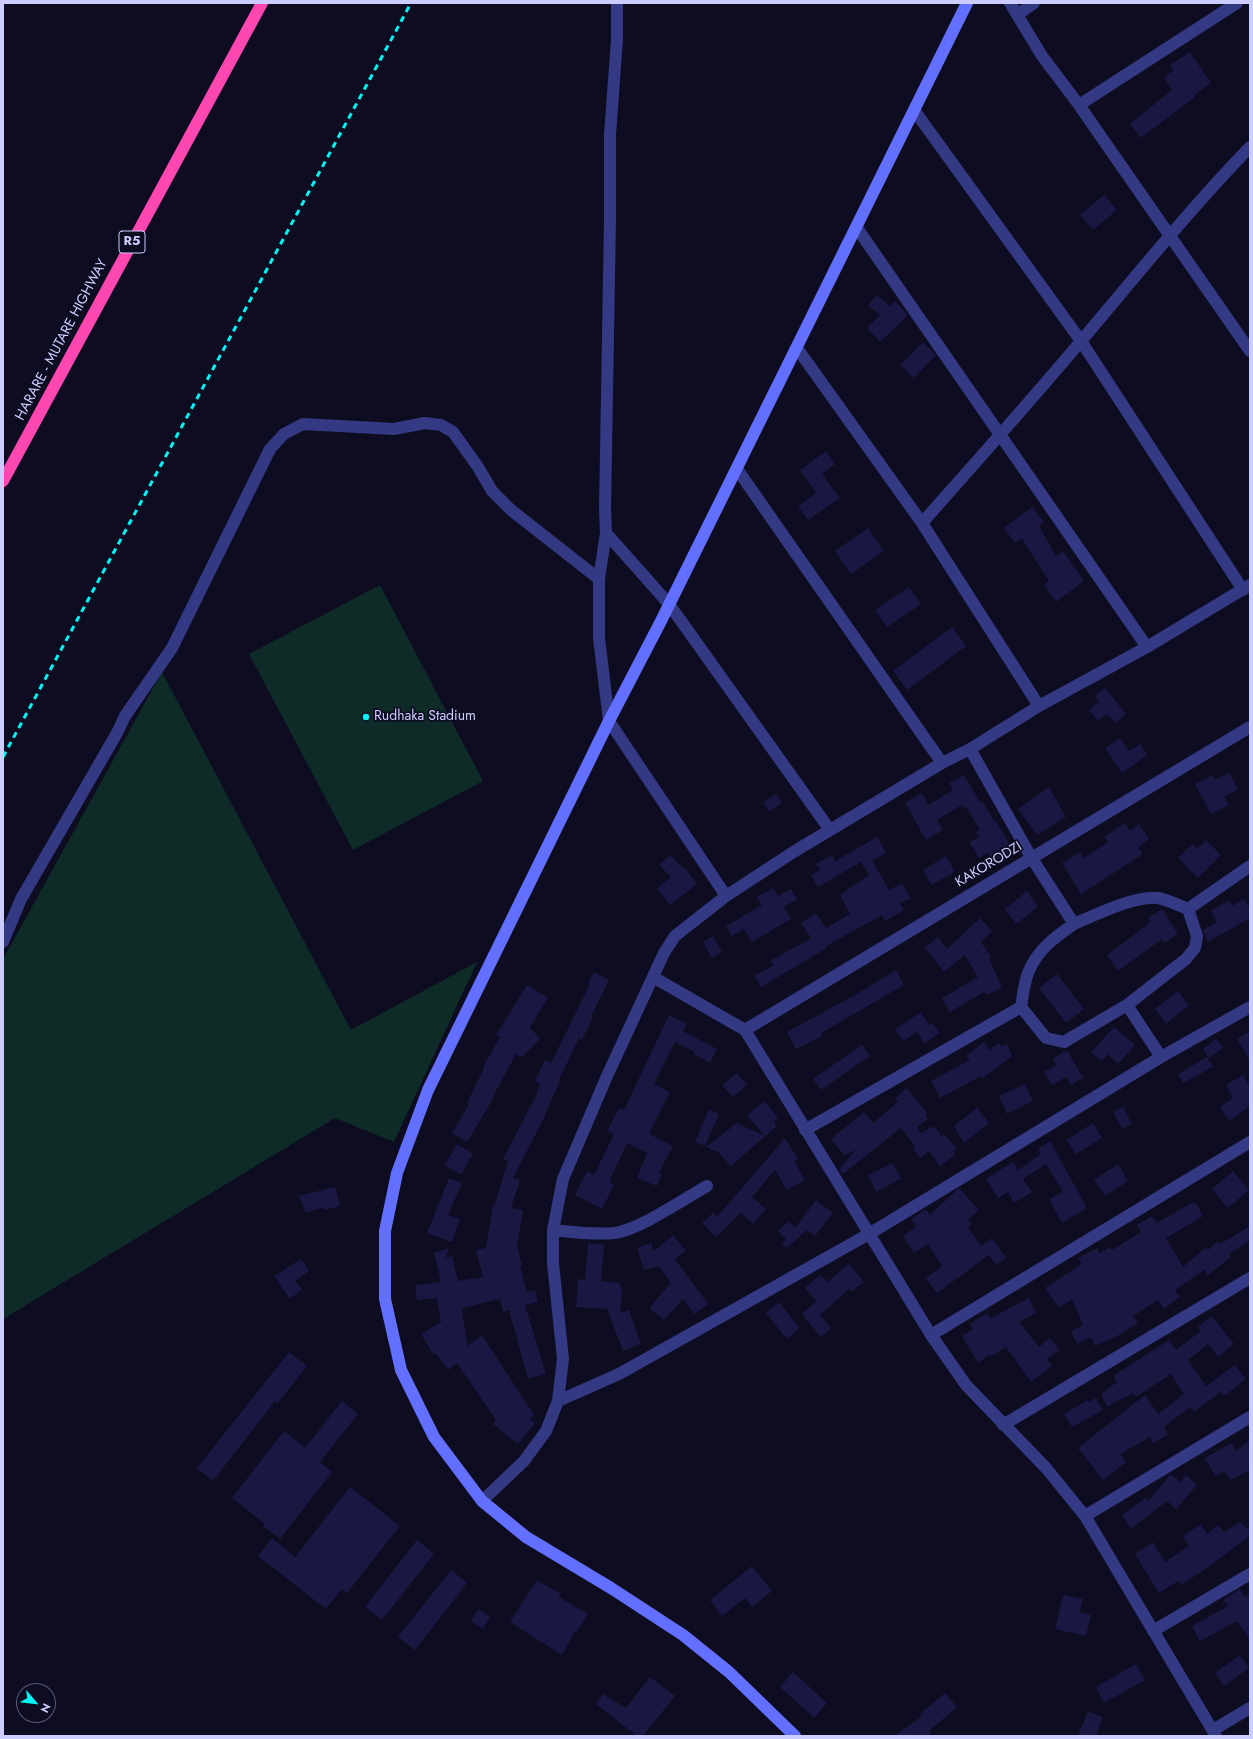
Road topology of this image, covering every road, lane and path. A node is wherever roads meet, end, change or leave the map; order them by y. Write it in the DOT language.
graph roads {
  1 [pos="262,3"];
  2 [pos="617,3"];
  3 [pos="967,3"];
  4 [pos="1010,3"];
  5 [pos="1034,3"];
  6 [pos="1237,3"];
  7 [pos="1017,15"];
  8 [pos="1079,105"];
  9 [pos="914,110"];
  10 [pos="1250,147"];
  11 [pos="856,228"];
  12 [pos="1168,236"];
  13 [pos="1081,341"];
  14 [pos="797,348"];
  15 [pos="1250,351"];
  16 [pos="1000,435"];
  17 [pos="737,469"];
  18 [pos="3,481"];
  19 [pos="922,523"];
  20 [pos="606,534"];
  21 [pos="599,579"];
  22 [pos="1247,587"];
  23 [pos="669,604"];
  24 [pos="1147,647"];
  25 [pos="1039,706"];
  26 [pos="609,721"];
  27 [pos="1250,727"];
  28 [pos="970,749"];
  29 [pos="942,763"];
  30 [pos="830,830"];
  31 [pos="1031,857"];
  32 [pos="1250,866"];
  33 [pos="726,896"];
  34 [pos="1188,909"];
  35 [pos="1074,924"];
  36 [pos="3,942"];
  37 [pos="653,977"];
  38 [pos="1127,1005"];
  39 [pos="1021,1007"];
  40 [pos="1250,1007"];
  41 [pos="745,1030"];
  42 [pos="1161,1058"];
  43 [pos="805,1130"];
  44 [pos="1250,1142"];
  45 [pos="707,1186"];
  46 [pos="553,1230"];
  47 [pos="869,1234"];
  48 [pos="1250,1278"];
  49 [pos="931,1334"];
  50 [pos="558,1400"];
  51 [pos="1250,1417"];
  52 [pos="1003,1425"];
  53 [pos="482,1501"];
  54 [pos="1085,1516"];
  55 [pos="1250,1574"];
  56 [pos="1153,1631"];
  57 [pos="1250,1708"];
  58 [pos="1214,1733"];
  59 [pos="795,1736"];
  1 -- 18 [label="highway, HARARE - MUTARE HIGHWAY / R5"];
  2 -- 20 [label="street"];
  3 -- 9 [label="street"];
  4 -- 7 [label="street"];
  5 -- 7 [label="street"];
  6 -- 8 [label="street"];
  7 -- 8 [label="street"];
  8 -- 12 [label="street"];
  9 -- 11 [label="street"];
  9 -- 13 [label="street"];
  10 -- 12 [label="street"];
  11 -- 14 [label="street"];
  11 -- 16 [label="street"];
  12 -- 13 [label="street"];
  12 -- 15 [label="street"];
  13 -- 16 [label="street"];
  13 -- 22 [label="street"];
  14 -- 17 [label="street"];
  14 -- 19 [label="street"];
  16 -- 19 [label="street"];
  16 -- 24 [label="street"];
  17 -- 23 [label="street"];
  17 -- 29 [label="street"];
  19 -- 25 [label="street"];
  20 -- 21 [label="street"];
  20 -- 23 [label="street"];
  21 -- 26 [label="street"];
  21 -- 36 [label="street"];
  22 -- 24 [label="street"];
  23 -- 26 [label="street"];
  23 -- 30 [label="street"];
  24 -- 25 [label="street"];
  25 -- 28 [label="street"];
  26 -- 33 [label="street"];
  26 -- 53 [label="street"];
  27 -- 31 [label="street, KAKORODZI"];
  28 -- 29 [label="street"];
  28 -- 31 [label="street"];
  29 -- 30 [label="street"];
  30 -- 33 [label="street"];
  31 -- 35 [label="street"];
  31 -- 41 [label="street, KAKORODZI"];
  32 -- 34 [label="street"];
  33 -- 37 [label="street"];
  34 -- 35 [label="street"];
  34 -- 38 [label="street"];
  35 -- 39 [label="street"];
  37 -- 41 [label="street"];
  37 -- 46 [label="street"];
  38 -- 39 [label="street"];
  38 -- 42 [label="street"];
  39 -- 43 [label="street"];
  40 -- 42 [label="street"];
  41 -- 43 [label="street"];
  42 -- 47 [label="street"];
  43 -- 47 [label="street"];
  44 -- 49 [label="street"];
  45 -- 46 [label="street"];
  46 -- 50 [label="street"];
  47 -- 49 [label="street"];
  47 -- 50 [label="street"];
  48 -- 52 [label="street"];
  49 -- 52 [label="street"];
  50 -- 53 [label="street"];
  51 -- 54 [label="street"];
  52 -- 54 [label="street"];
  53 -- 59 [label="street"];
  54 -- 56 [label="street"];
  55 -- 56 [label="street"];
  56 -- 58 [label="street"];
  57 -- 58 [label="street"];
}
